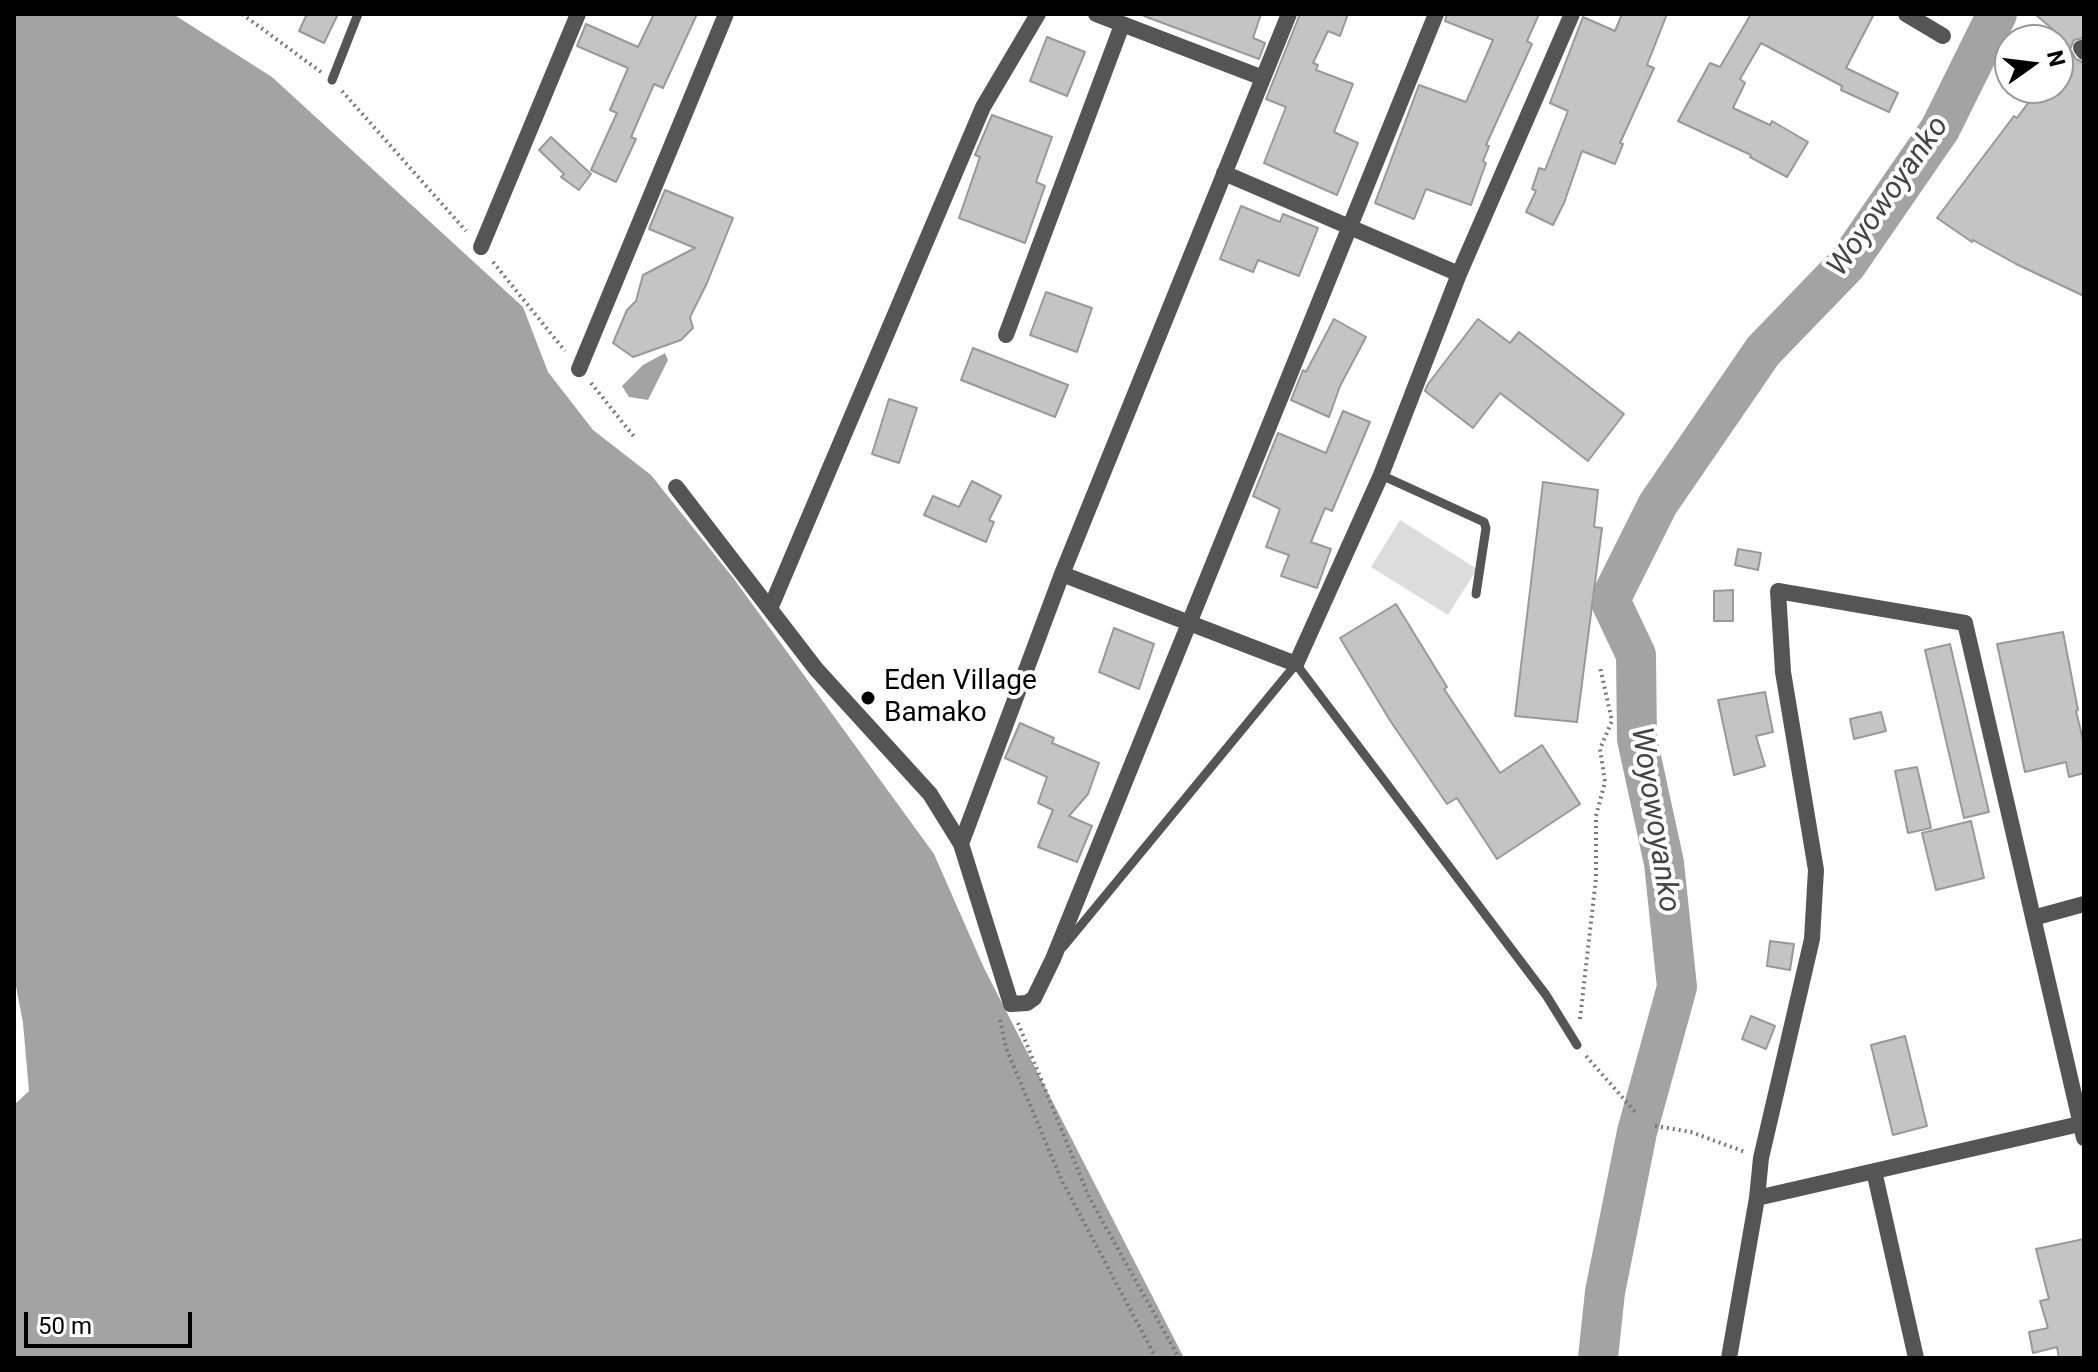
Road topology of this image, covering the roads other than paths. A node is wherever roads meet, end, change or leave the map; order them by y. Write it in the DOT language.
graph roads {
  1 [pos="358,14"];
  2 [pos="578,14"];
  3 [pos="726,14"];
  4 [pos="1038,14"];
  5 [pos="1096,14"];
  6 [pos="1289,14"];
  7 [pos="1436,14"];
  8 [pos="1572,14"];
  9 [pos="1906,14"];
  10 [pos="1122,25"];
  11 [pos="1943,36"];
  12 [pos="1263,78"];
  13 [pos="332,80"];
  14 [pos="1224,173"];
  15 [pos="1350,227"];
  16 [pos="481,247"];
  17 [pos="1459,274"];
  18 [pos="1006,335"];
  19 [pos="579,369"];
  20 [pos="1381,475"];
  21 [pos="676,487"];
  22 [pos="1062,574"];
  23 [pos="1476,594"];
  24 [pos="770,609"];
  25 [pos="1189,624"];
  26 [pos="1296,664"];
  27 [pos="961,844"];
  28 [pos="2084,904"];
  29 [pos="2033,918"];
  30 [pos="1053,959"];
  31 [pos="1577,1045"];
  32 [pos="2083,1128"];
  33 [pos="1874,1171"];
  34 [pos="1757,1198"];
  35 [pos="1729,1358"];
  36 [pos="1916,1358"];
  1 -- 13 [label="lane"];
  2 -- 16 [label="street"];
  3 -- 19 [label="street"];
  4 -- 24 [label="street"];
  5 -- 10 [label="street"];
  6 -- 12 [label="street"];
  7 -- 15 [label="street"];
  8 -- 17 [label="street"];
  9 -- 11 [label="street"];
  10 -- 12 [label="street"];
  10 -- 18 [label="street"];
  12 -- 14 [label="street"];
  14 -- 15 [label="street"];
  14 -- 22 [label="street"];
  15 -- 17 [label="street"];
  15 -- 25 [label="street"];
  17 -- 20 [label="street"];
  20 -- 23 [label="lane"];
  20 -- 26 [label="street"];
  21 -- 24 [label="street"];
  22 -- 25 [label="street"];
  22 -- 27 [label="street"];
  24 -- 27 [label="street"];
  25 -- 26 [label="street"];
  25 -- 30 [label="street"];
  26 -- 30 [label="lane"];
  26 -- 31 [label="lane"];
  27 -- 30 [label="street"];
  28 -- 29 [label="street"];
  29 -- 32 [label="street"];
  29 -- 34 [label="street"];
  32 -- 33 [label="street"];
  33 -- 34 [label="street"];
  33 -- 36 [label="street"];
  34 -- 35 [label="street"];
}
